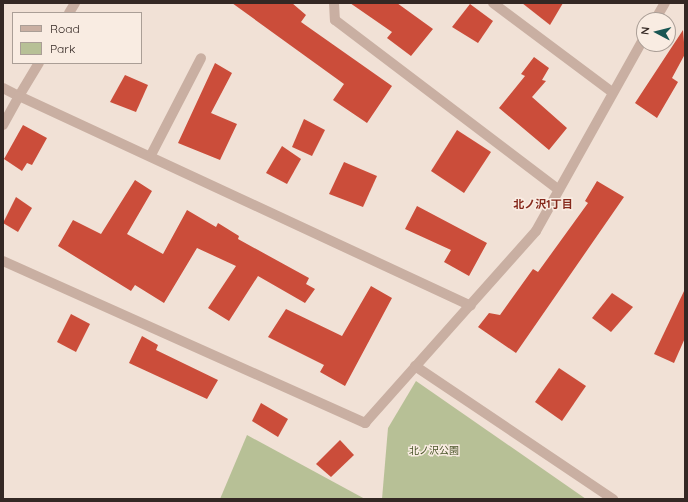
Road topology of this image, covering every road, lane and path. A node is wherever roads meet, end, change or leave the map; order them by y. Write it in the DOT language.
graph roads {
  1 [pos="75,3"];
  2 [pos="334,3"];
  3 [pos="492,3"];
  4 [pos="665,3"];
  5 [pos="70,12"];
  6 [pos="660,12"];
  7 [pos="636,52"];
  8 [pos="201,58"];
  9 [pos="38,64"];
  10 [pos="3,88"];
  11 [pos="612,92"];
  12 [pos="19,96"];
  13 [pos="3,125"];
  14 [pos="151,155"];
  15 [pos="558,189"];
  16 [pos="3,261"];
  17 [pos="471,306"];
  18 [pos="415,366"];
  19 [pos="614,499"];
  1 -- 5 [label="street"];
  2 -- 15 [label="street"];
  3 -- 11 [label="street"];
  4 -- 6 [label="street"];
  7 -- 11 [label="street"];
  8 -- 14 [label="street"];
  9 -- 12 [label="street"];
  10 -- 12 [label="street"];
  11 -- 15 [label="street"];
  12 -- 13 [label="street"];
  12 -- 14 [label="street"];
  14 -- 17 [label="street"];
  15 -- 17 [label="street"];
  16 -- 18 [label="street"];
  17 -- 18 [label="street"];
  18 -- 19 [label="street"];
}
